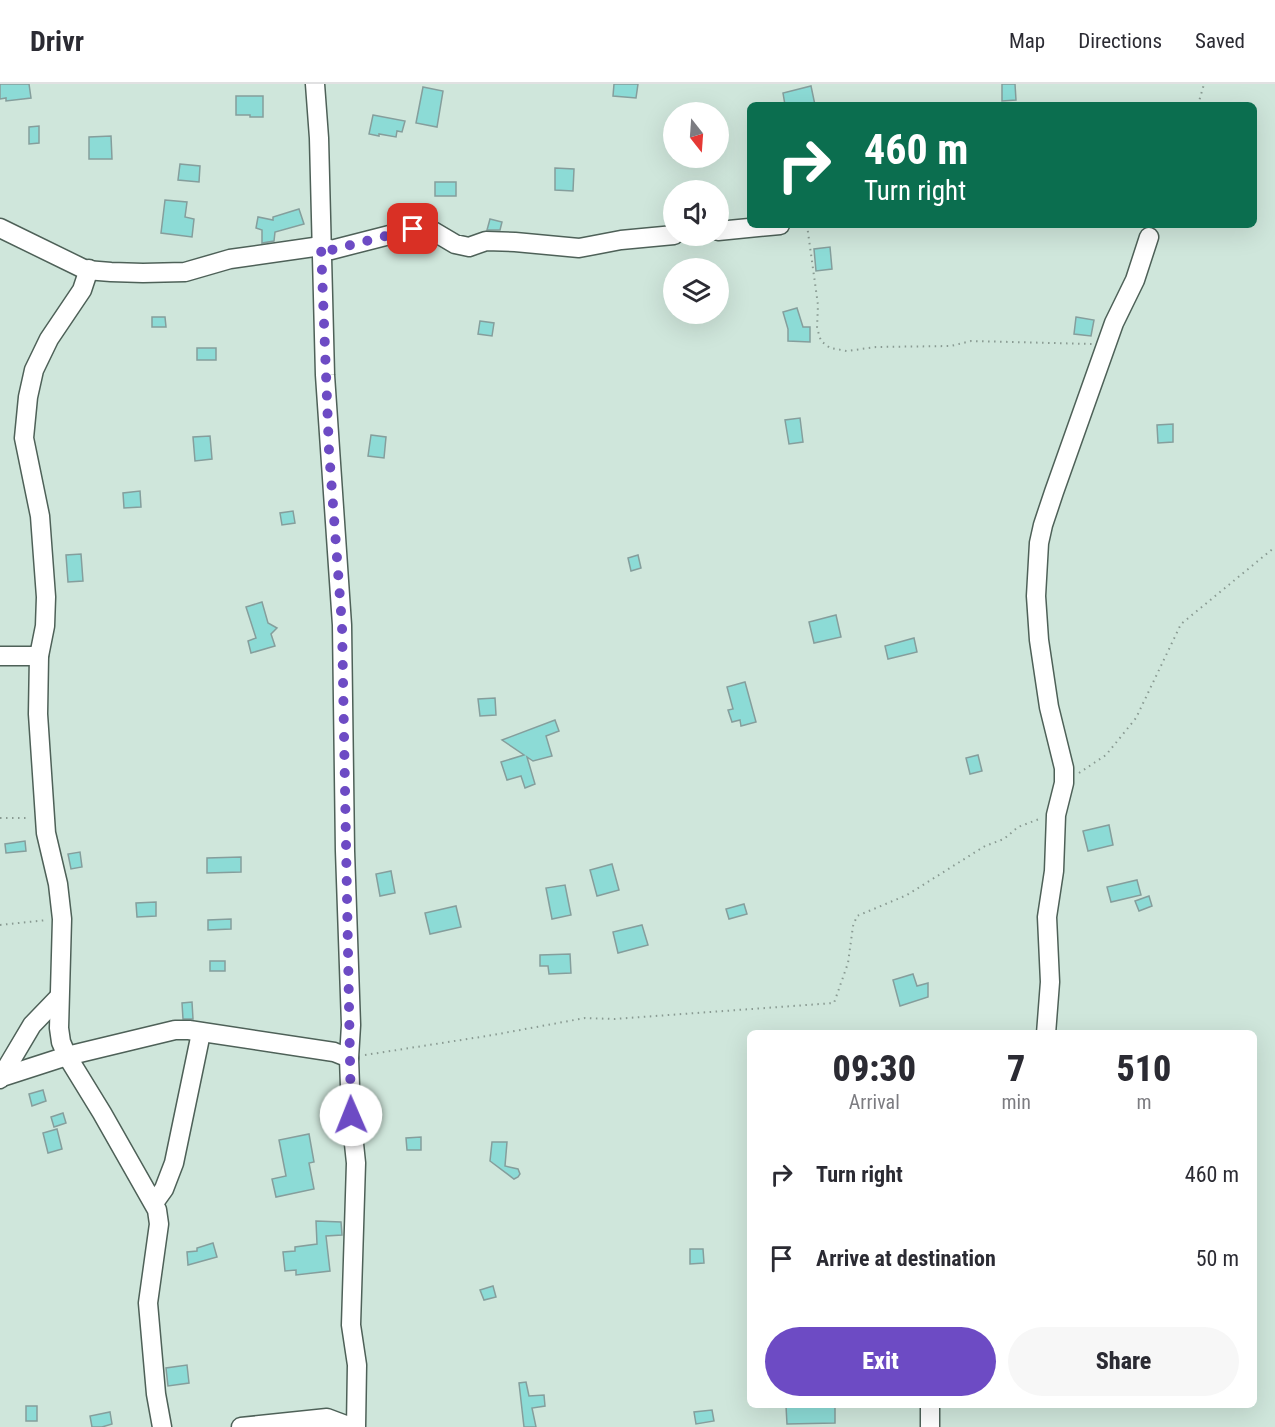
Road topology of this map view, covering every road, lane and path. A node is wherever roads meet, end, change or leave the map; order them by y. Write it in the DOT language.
graph roads {
  1 [pos="315,84"];
  2 [pos="1204,84"];
  3 [pos="1199,102"];
  4 [pos="0,228"];
  5 [pos="749,228"];
  6 [pos="807,228"];
  7 [pos="729,230"];
  8 [pos="663,236"];
  9 [pos="1149,237"];
  10 [pos="321,246"];
  11 [pos="89,269"];
  12 [pos="1107,345"];
  13 [pos="1275,548"];
  14 [pos="0,656"];
  15 [pos="39,656"];
  16 [pos="1064,783"];
  17 [pos="1059,801"];
  18 [pos="0,818"];
  19 [pos="45,818"];
  20 [pos="62,919"];
  21 [pos="0,925"];
  22 [pos="59,997"];
  23 [pos="1046,1030"];
  24 [pos="201,1033"];
  25 [pos="67,1056"];
  26 [pos="349,1058"];
  27 [pos="1,1078"];
  28 [pos="154,1203"];
  29 [pos="930,1408"];
  30 [pos="162,1427"];
  31 [pos="241,1427"];
  32 [pos="351,1427"];
  33 [pos="356,1427"];
  34 [pos="930,1427"];
  1 -- 10 [label="street"];
  2 -- 3 [label="path"];
  4 -- 11 [label="street"];
  5 -- 7 [label="street"];
  6 -- 12 [label="path"];
  8 -- 10 [label="street"];
  9 -- 12 [label="street"];
  10 -- 11 [label="street"];
  10 -- 26 [label="street"];
  11 -- 15 [label="street"];
  12 -- 16 [label="street"];
  13 -- 16 [label="path"];
  14 -- 15 [label="street"];
  15 -- 19 [label="street"];
  16 -- 17 [label="street"];
  17 -- 23 [label="street"];
  17 -- 26 [label="path"];
  18 -- 19 [label="path"];
  19 -- 20 [label="street"];
  20 -- 21 [label="path"];
  20 -- 22 [label="street"];
  22 -- 25 [label="street"];
  22 -- 27 [label="street"];
  24 -- 25 [label="street"];
  24 -- 26 [label="street"];
  24 -- 28 [label="street"];
  25 -- 27 [label="street"];
  25 -- 28 [label="street"];
  26 -- 33 [label="street"];
  28 -- 30 [label="street"];
  29 -- 34 [label="street"];
  31 -- 32 [label="street"];
}
